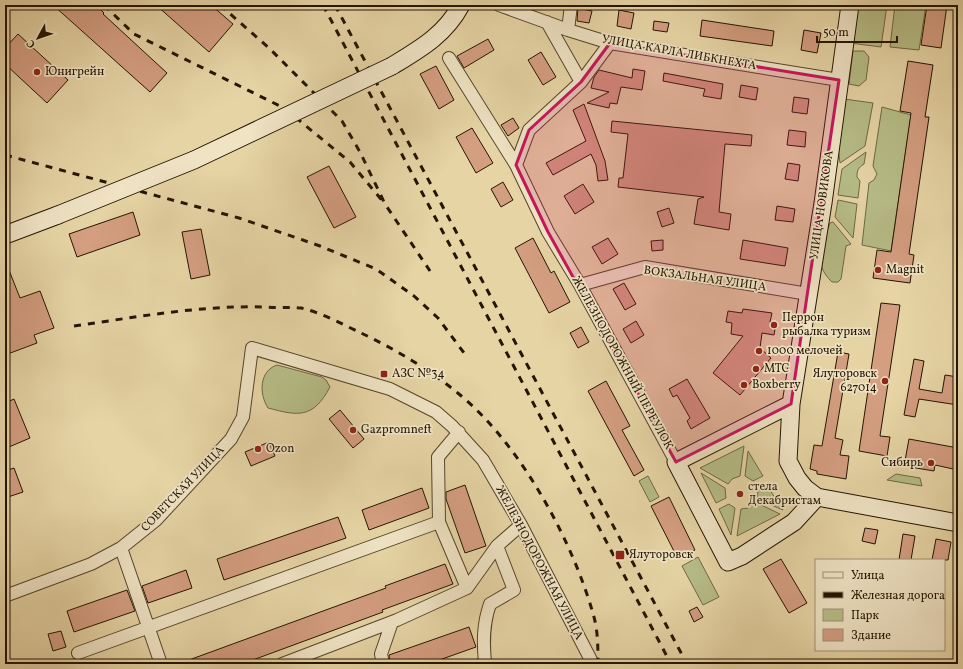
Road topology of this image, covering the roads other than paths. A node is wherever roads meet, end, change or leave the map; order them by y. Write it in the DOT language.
graph roads {
  1 [pos="461,5"];
  2 [pos="500,5"];
  3 [pos="570,5"];
  4 [pos="850,5"];
  5 [pos="547,22"];
  6 [pos="568,30"];
  7 [pos="610,43"];
  8 [pos="449,58"];
  9 [pos="839,80"];
  10 [pos="581,82"];
  11 [pos="516,165"];
  12 [pos="5,235"];
  13 [pos="580,286"];
  14 [pos="808,294"];
  15 [pos="252,348"];
  16 [pos="791,404"];
  17 [pos="459,432"];
  18 [pos="676,462"];
  19 [pos="817,498"];
  20 [pos="439,522"];
  21 [pos="958,523"];
  22 [pos="521,525"];
  23 [pos="497,546"];
  24 [pos="121,548"];
  25 [pos="467,588"];
  26 [pos="5,596"];
  27 [pos="392,622"];
  28 [pos="148,627"];
  29 [pos="78,653"];
  30 [pos="161,664"];
  31 [pos="282,664"];
  32 [pos="383,664"];
  33 [pos="481,664"];
  34 [pos="593,664"];
  1 -- 12 [label="street, bridge"];
  2 -- 5 [label="street, УЛИЦА КАРЛА ЛИБКНЕХТА"];
  3 -- 6 [label="street"];
  4 -- 9 [label="street, УЛИЦА НОВИКОВА"];
  5 -- 6 [label="street, УЛИЦА КАРЛА ЛИБКНЕХТА"];
  5 -- 10 [label="street"];
  6 -- 7 [label="street, УЛИЦА КАРЛА ЛИБКНЕХТА"];
  7 -- 9 [label="street, УЛИЦА КАРЛА ЛИБКНЕХТА"];
  7 -- 10 [label="street"];
  8 -- 11 [label="street, ЖЕЛЕЗНОДОРОЖНЫЙ ПЕРЕУЛОК"];
  9 -- 14 [label="street, УЛИЦА НОВИКОВА"];
  10 -- 11 [label="street"];
  11 -- 13 [label="street, ЖЕЛЕЗНОДОРОЖНЫЙ ПЕРЕУЛОК"];
  13 -- 14 [label="street, ВОКЗАЛЬНАЯ УЛИЦА"];
  13 -- 18 [label="street, ЖЕЛЕЗНОДОРОЖНЫЙ ПЕРЕУЛОК"];
  14 -- 16 [label="street, УЛИЦА НОВИКОВА"];
  15 -- 17 [label="street, ЖЕЛЕЗНОДОРОЖНАЯ УЛИЦА"];
  15 -- 24 [label="street, СОВЕТСКАЯ УЛИЦА"];
  16 -- 18 [label="street"];
  16 -- 19 [label="street, УЛИЦА НОВИКОВА"];
  17 -- 20 [label="street"];
  17 -- 22 [label="street, ЖЕЛЕЗНОДОРОЖНАЯ УЛИЦА"];
  18 -- 19 [label="street, ЖЕЛЕЗНОДОРОЖНЫЙ ПЕРЕУЛОК"];
  19 -- 21 [label="street"];
  20 -- 25 [label="street"];
  20 -- 28 [label="street"];
  22 -- 23 [label="street"];
  22 -- 34 [label="street, ЖЕЛЕЗНОДОРОЖНАЯ УЛИЦА"];
  23 -- 25 [label="street"];
  23 -- 33 [label="street"];
  24 -- 26 [label="street, СОВЕТСКАЯ УЛИЦА"];
  24 -- 28 [label="street"];
  25 -- 27 [label="street"];
  27 -- 31 [label="street"];
  27 -- 32 [label="street"];
  28 -- 29 [label="street"];
  28 -- 30 [label="street"];
}
